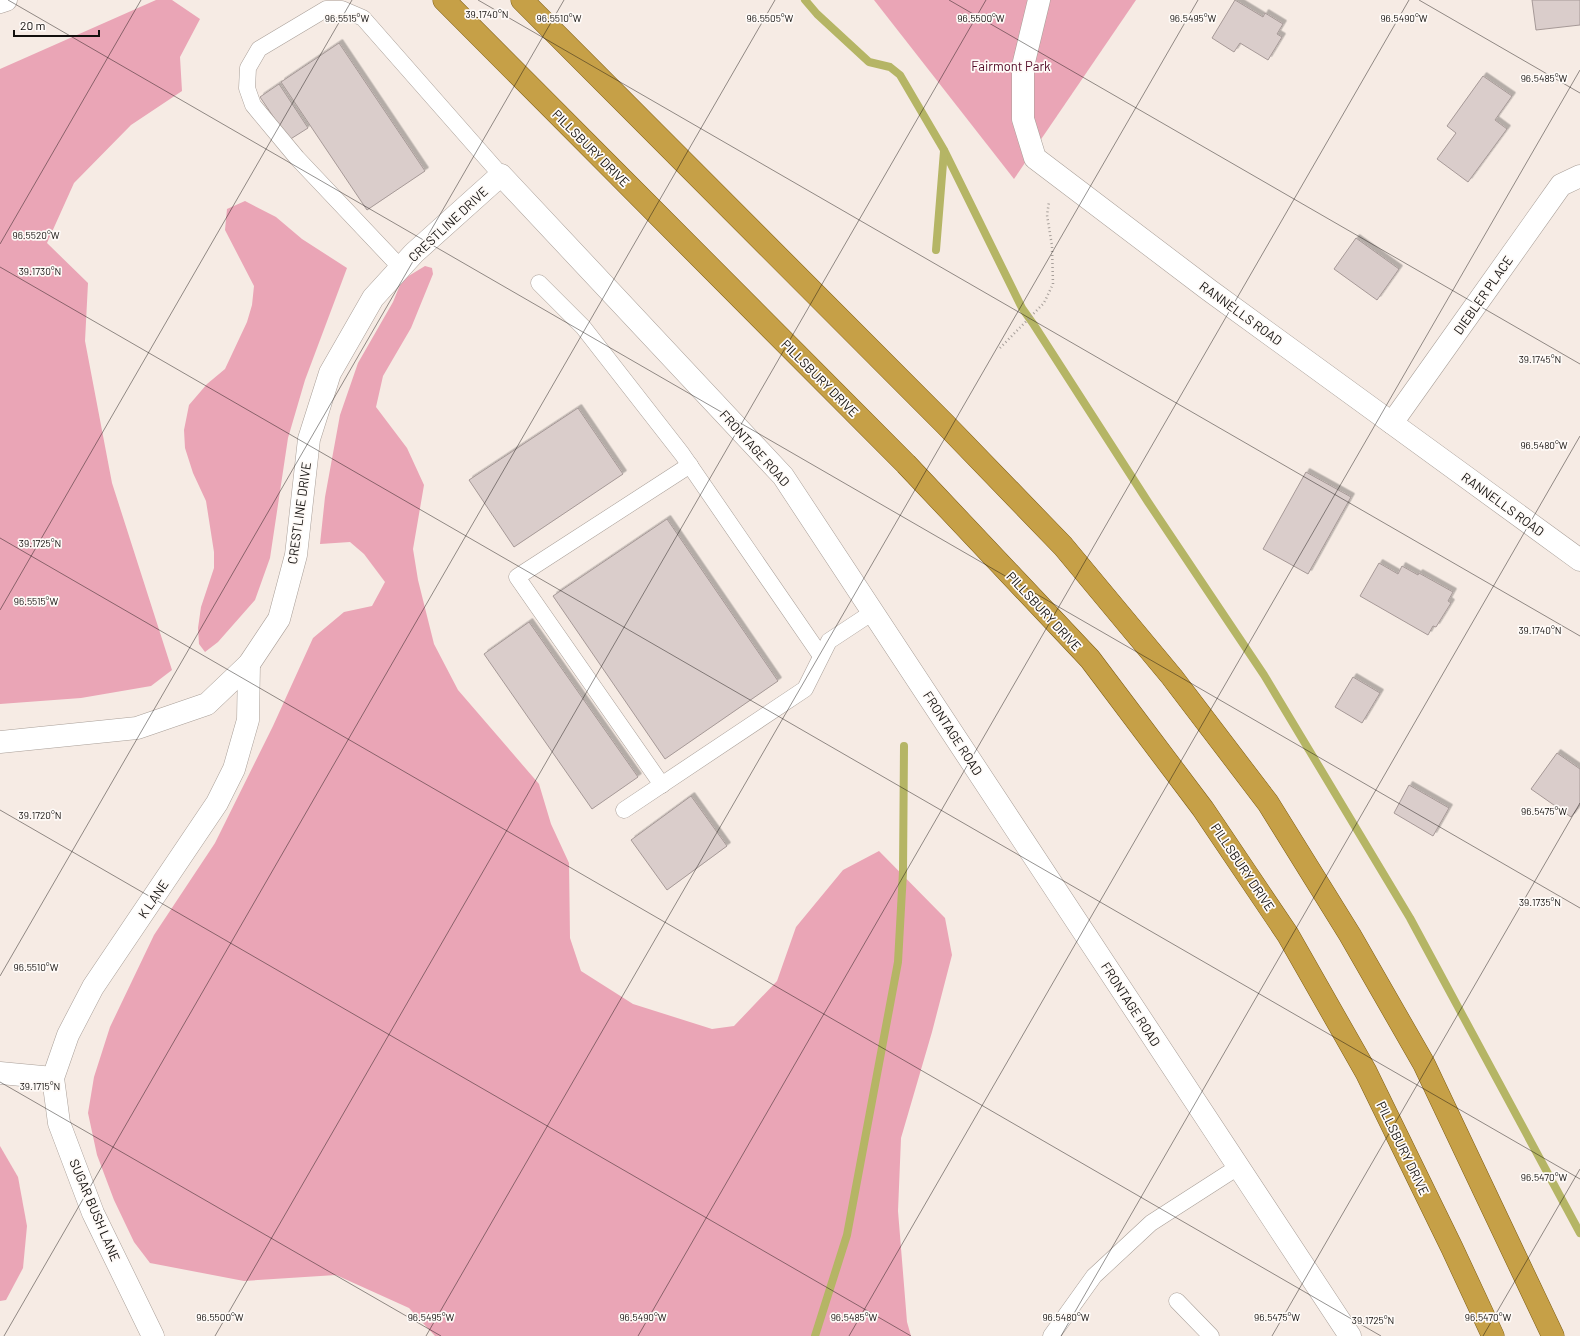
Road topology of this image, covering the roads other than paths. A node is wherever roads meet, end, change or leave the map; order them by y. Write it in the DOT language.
graph roads {
  1 [pos="6,0"];
  2 [pos="444,0"];
  3 [pos="522,0"];
  4 [pos="1039,0"];
  5 [pos="0,2"];
  6 [pos="501,175"];
  7 [pos="1580,176"];
  8 [pos="400,268"];
  9 [pos="539,284"];
  10 [pos="1392,423"];
  11 [pos="690,465"];
  12 [pos="1580,560"];
  13 [pos="873,612"];
  14 [pos="821,656"];
  15 [pos="249,664"];
  16 [pos="0,742"];
  17 [pos="662,785"];
  18 [pos="624,810"];
  19 [pos="0,1073"];
  20 [pos="53,1078"];
  21 [pos="1238,1166"];
  22 [pos="1177,1301"];
  23 [pos="153,1336"];
  24 [pos="1051,1336"];
  25 [pos="1211,1336"];
  26 [pos="1350,1336"];
  27 [pos="1493,1336"];
  28 [pos="1554,1336"];
  1 -- 5 [label="street"];
  2 -- 27 [label="highway, PILLSBURY DRIVE"];
  3 -- 28 [label="highway"];
  4 -- 10 [label="street, RANNELLS ROAD"];
  6 -- 8 [label="street, CRESTLINE DRIVE"];
  6 -- 8 [label="lane"];
  6 -- 13 [label="street, FRONTAGE ROAD"];
  7 -- 10 [label="street, DIEBLER PLACE"];
  8 -- 15 [label="street, CRESTLINE DRIVE"];
  9 -- 11 [label="lane"];
  10 -- 12 [label="street, RANNELLS ROAD"];
  11 -- 14 [label="lane"];
  11 -- 17 [label="lane"];
  13 -- 14 [label="lane"];
  13 -- 21 [label="street, FRONTAGE ROAD"];
  14 -- 17 [label="lane"];
  15 -- 16 [label="street, CRESTLINE DRIVE"];
  15 -- 20 [label="street, K LANE"];
  17 -- 18 [label="lane"];
  19 -- 20 [label="street"];
  20 -- 23 [label="street, SUGAR BUSH LANE"];
  21 -- 24 [label="lane"];
  21 -- 26 [label="street, FRONTAGE ROAD"];
  22 -- 25 [label="lane"];
}
